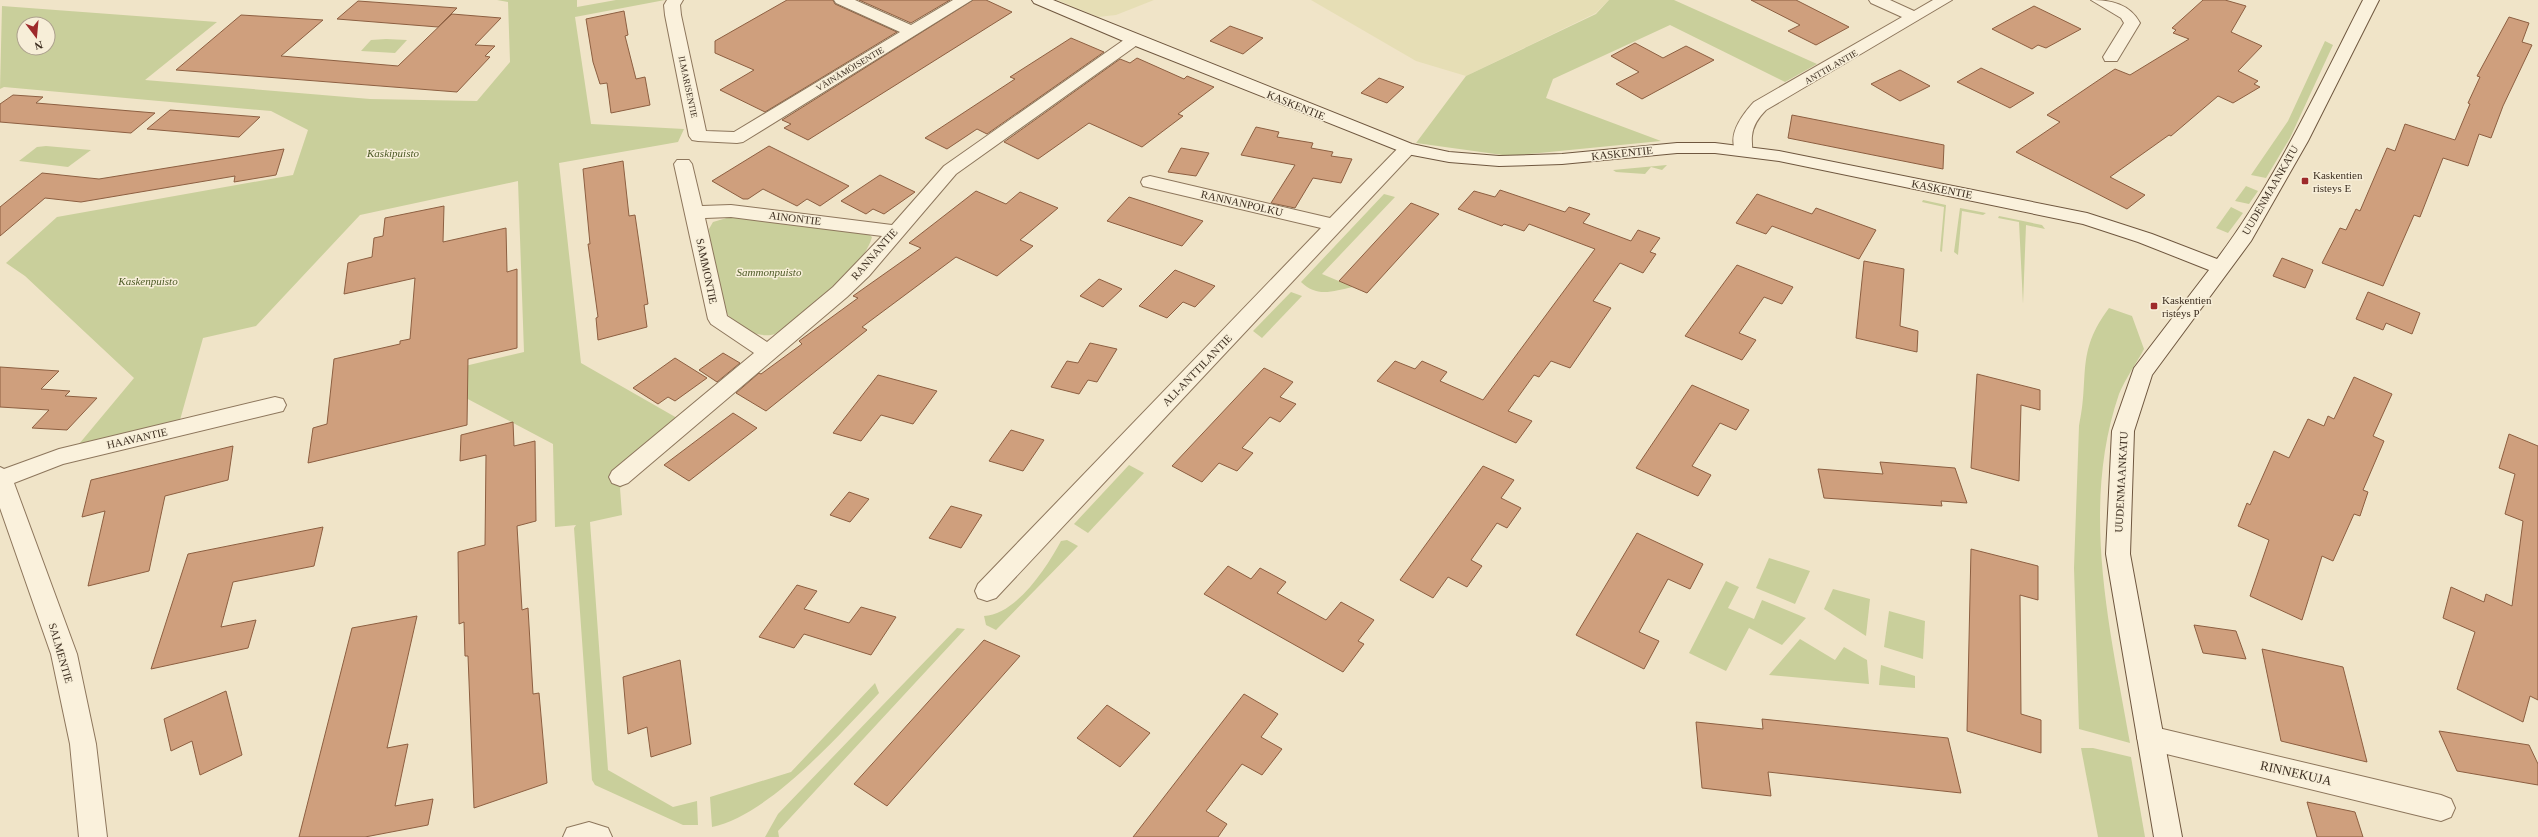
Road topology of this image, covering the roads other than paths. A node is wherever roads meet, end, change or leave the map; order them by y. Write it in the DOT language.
graph roads {
  1 [pos="675,0"];
  2 [pos="842,0"];
  3 [pos="964,0"];
  4 [pos="1040,0"];
  5 [pos="1877,0"];
  6 [pos="1944,0"];
  7 [pos="2099,0"];
  8 [pos="2371,0"];
  9 [pos="1915,17"];
  10 [pos="911,31"];
  11 [pos="1134,40"];
  12 [pos="2111,57"];
  13 [pos="737,138"];
  14 [pos="1407,149"];
  15 [pos="1744,151"];
  16 [pos="683,164"];
  17 [pos="1150,182"];
  18 [pos="695,212"];
  19 [pos="1334,225"];
  20 [pos="895,231"];
  21 [pos="2219,267"];
  22 [pos="767,352"];
  23 [pos="275,405"];
  24 [pos="1,477"];
  25 [pos="620,478"];
  26 [pos="987,591"];
  27 [pos="2150,738"];
  28 [pos="2441,808"];
  29 [pos="93,837"];
  30 [pos="577,837"];
  31 [pos="598,837"];
  32 [pos="2168,837"];
  1 -- 13 [label="street, ILMARISENTIE"];
  2 -- 10 [label="street"];
  3 -- 10 [label="street, VÄINÄMÖISENTIE"];
  4 -- 11 [label="street, KASKENTIE"];
  5 -- 9 [label="street"];
  6 -- 9 [label="street, ANTTILANTIE"];
  7 -- 12 [label="street"];
  8 -- 21 [label="street, UUDENMAANKATU"];
  9 -- 15 [label="street, ANTTILANTIE"];
  10 -- 13 [label="street, VÄINÄMÖISENTIE"];
  11 -- 14 [label="street, KASKENTIE"];
  11 -- 20 [label="street, RANNANTIE"];
  14 -- 15 [label="street, KASKENTIE"];
  14 -- 19 [label="street, ALI-ANTTILANTIE"];
  15 -- 21 [label="street, KASKENTIE"];
  16 -- 18 [label="street, SAMMONTIE"];
  17 -- 19 [label="street, RANNANPOLKU"];
  18 -- 20 [label="street, AINONTIE"];
  18 -- 22 [label="street, SAMMONTIE"];
  19 -- 26 [label="street, ALI-ANTTILANTIE"];
  20 -- 22 [label="street, RANNANTIE"];
  21 -- 27 [label="street, UUDENMAANKATU"];
  22 -- 25 [label="street, RANNANTIE"];
  23 -- 24 [label="street, HAAVANTIE"];
  24 -- 29 [label="street, SALMENTIE"];
  27 -- 28 [label="street, RINNEKUJA"];
  27 -- 32 [label="street, UUDENMAANKATU"];
  30 -- 31 [label="street"];
}
